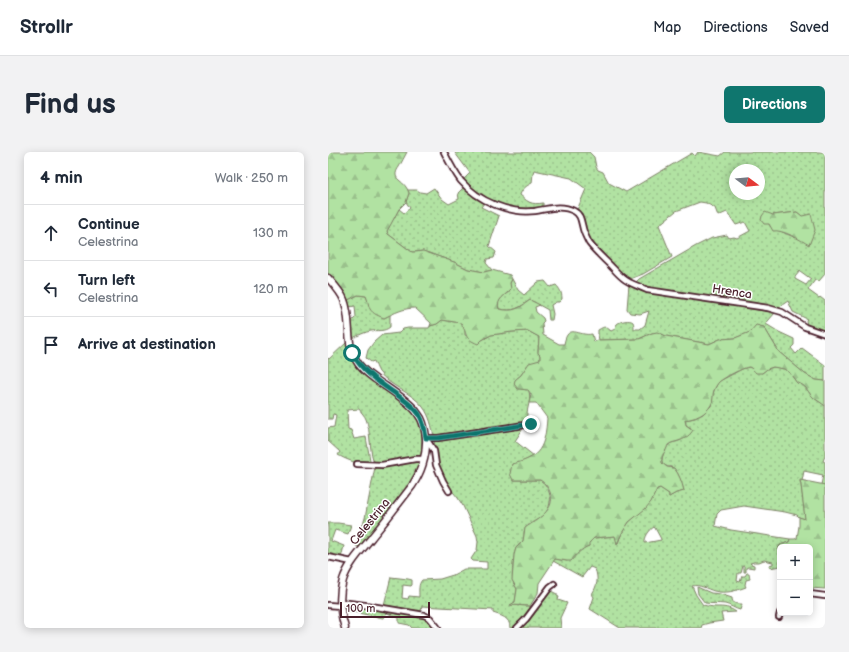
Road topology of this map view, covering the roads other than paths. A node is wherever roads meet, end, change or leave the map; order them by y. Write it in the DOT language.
graph roads {
  1 [pos="444,152"];
  2 [pos="328,278"];
  3 [pos="825,334"];
  4 [pos="531,424"];
  5 [pos="426,438"];
  6 [pos="424,459"];
  7 [pos="357,464"];
  8 [pos="449,492"];
  9 [pos="328,557"];
  10 [pos="352,562"];
  11 [pos="554,584"];
  12 [pos="813,594"];
  13 [pos="825,596"];
  14 [pos="340,604"];
  15 [pos="328,605"];
  16 [pos="345,628"];
  17 [pos="438,628"];
  18 [pos="517,628"];
  1 -- 3 [label="street, Hrenca"];
  2 -- 5 [label="street, Celestrina"];
  4 -- 5 [label="street"];
  5 -- 6 [label="street, Celestrina"];
  5 -- 8 [label="street, Celestrina"];
  6 -- 7 [label="street"];
  6 -- 10 [label="street, Celestrina"];
  9 -- 10 [label="street"];
  10 -- 14 [label="street, Celestrina"];
  11 -- 18 [label="street"];
  12 -- 13 [label="street"];
  14 -- 15 [label="street"];
  14 -- 16 [label="street, Celestrina"];
  14 -- 17 [label="street"];
}
